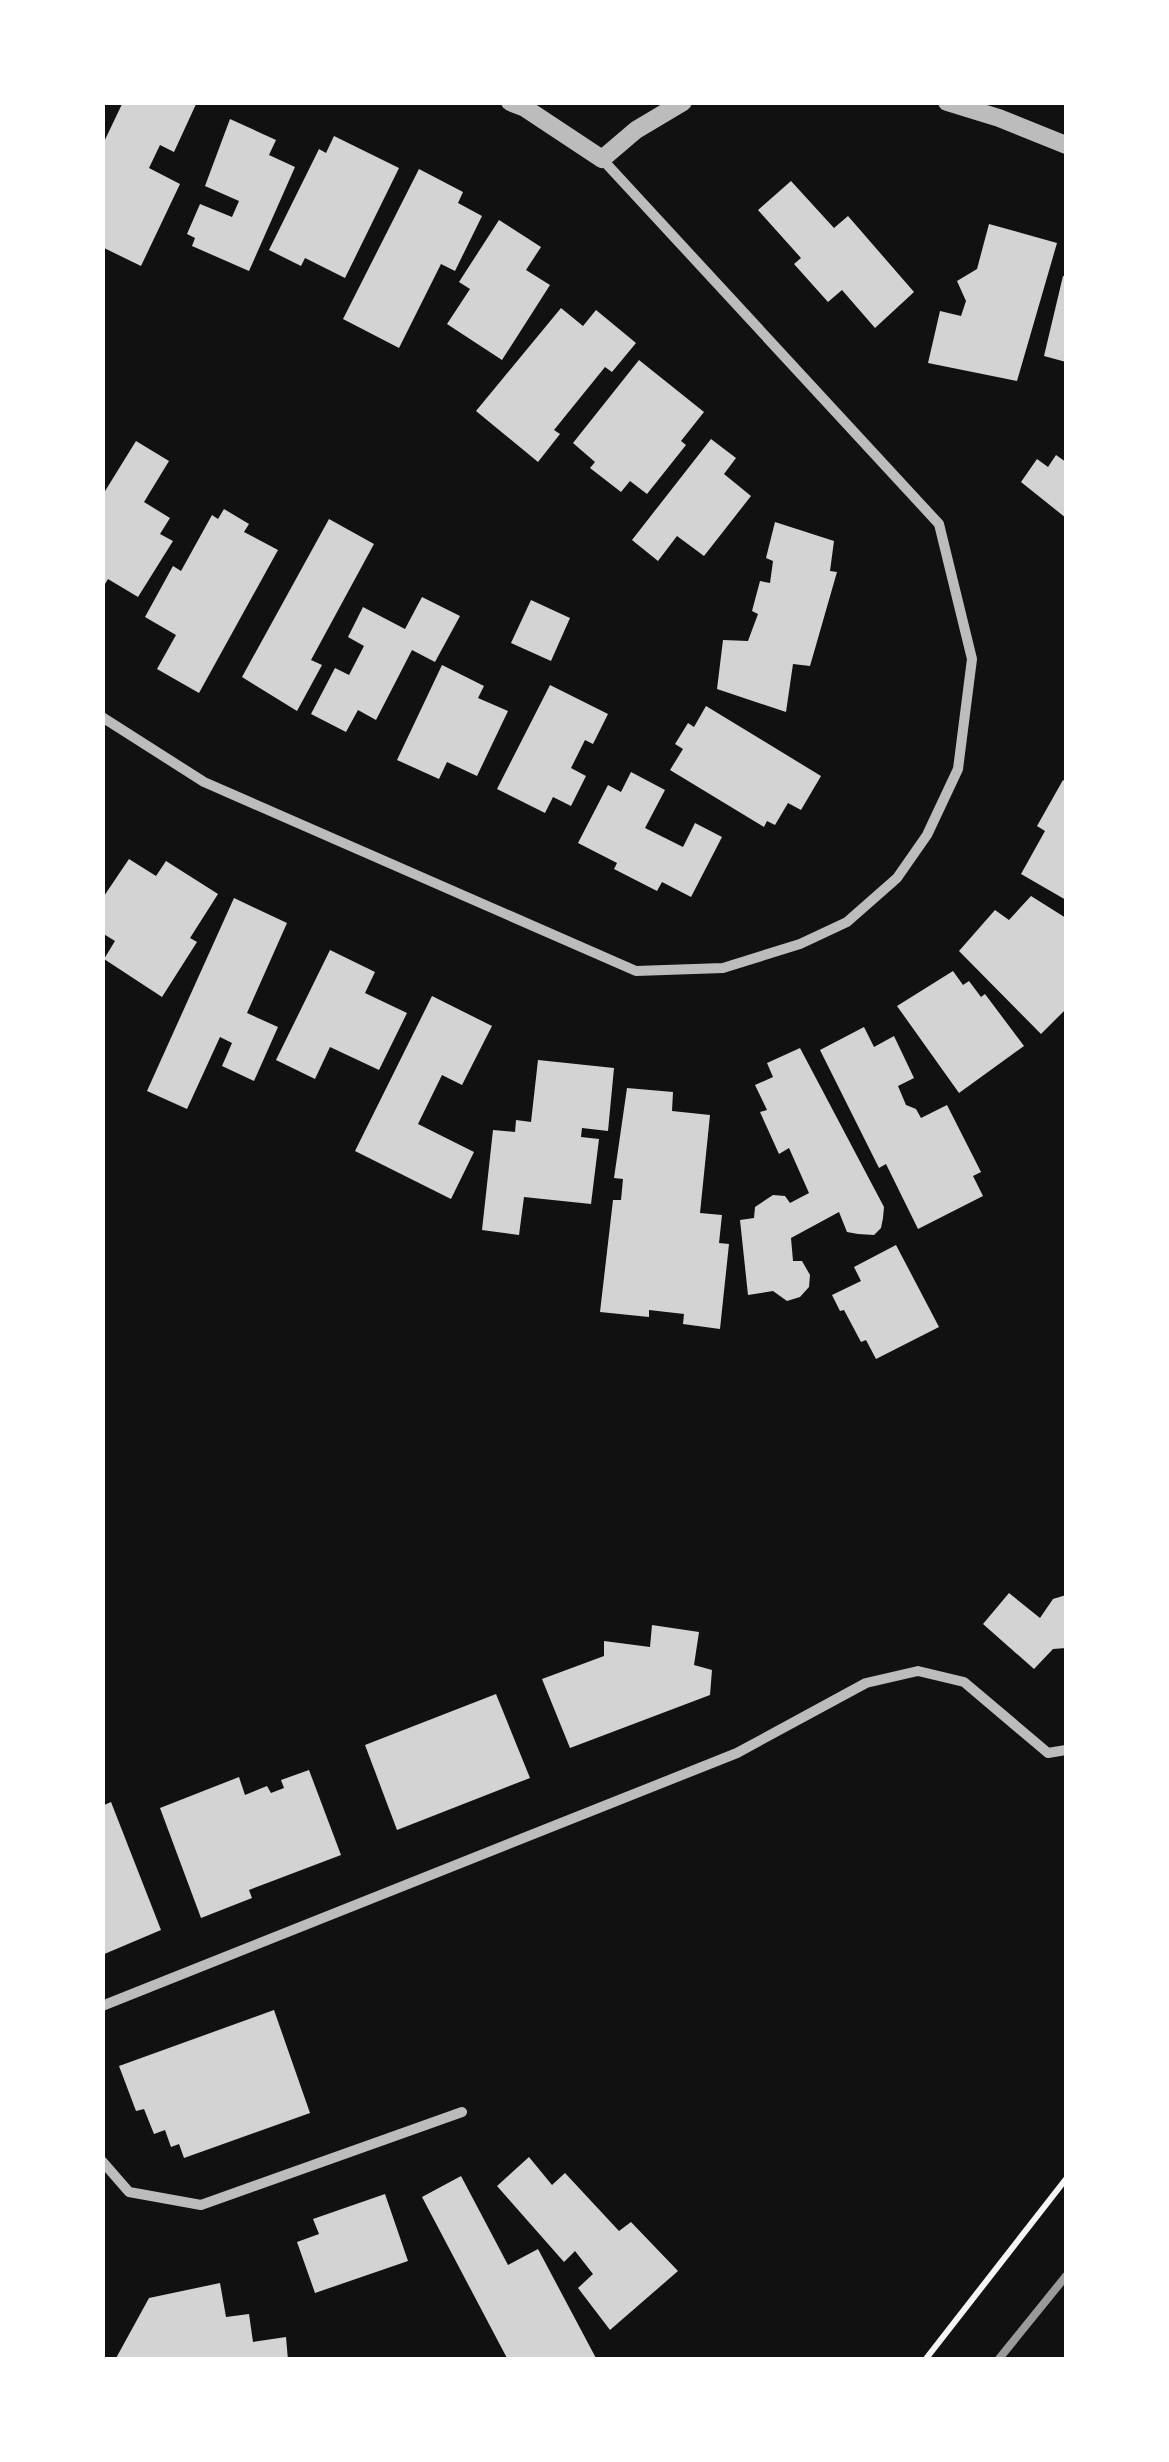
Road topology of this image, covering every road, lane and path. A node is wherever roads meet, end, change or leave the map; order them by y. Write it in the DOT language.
graph roads {
  1 [pos="510,102"];
  2 [pos="683,102"];
  3 [pos="947,102"];
  4 [pos="1066,145"];
  5 [pos="602,159"];
  6 [pos="102,717"];
  7 [pos="1066,1750"];
  8 [pos="102,2006"];
  9 [pos="462,2112"];
  10 [pos="102,2162"];
  11 [pos="1066,2179"];
  12 [pos="925,2360"];
  1 -- 5 [label="street"];
  2 -- 5 [label="street"];
  3 -- 4 [label="street"];
  5 -- 6 [label="street"];
  7 -- 8 [label="street"];
  9 -- 10 [label="street"];
  11 -- 12 [label="path"];
}
